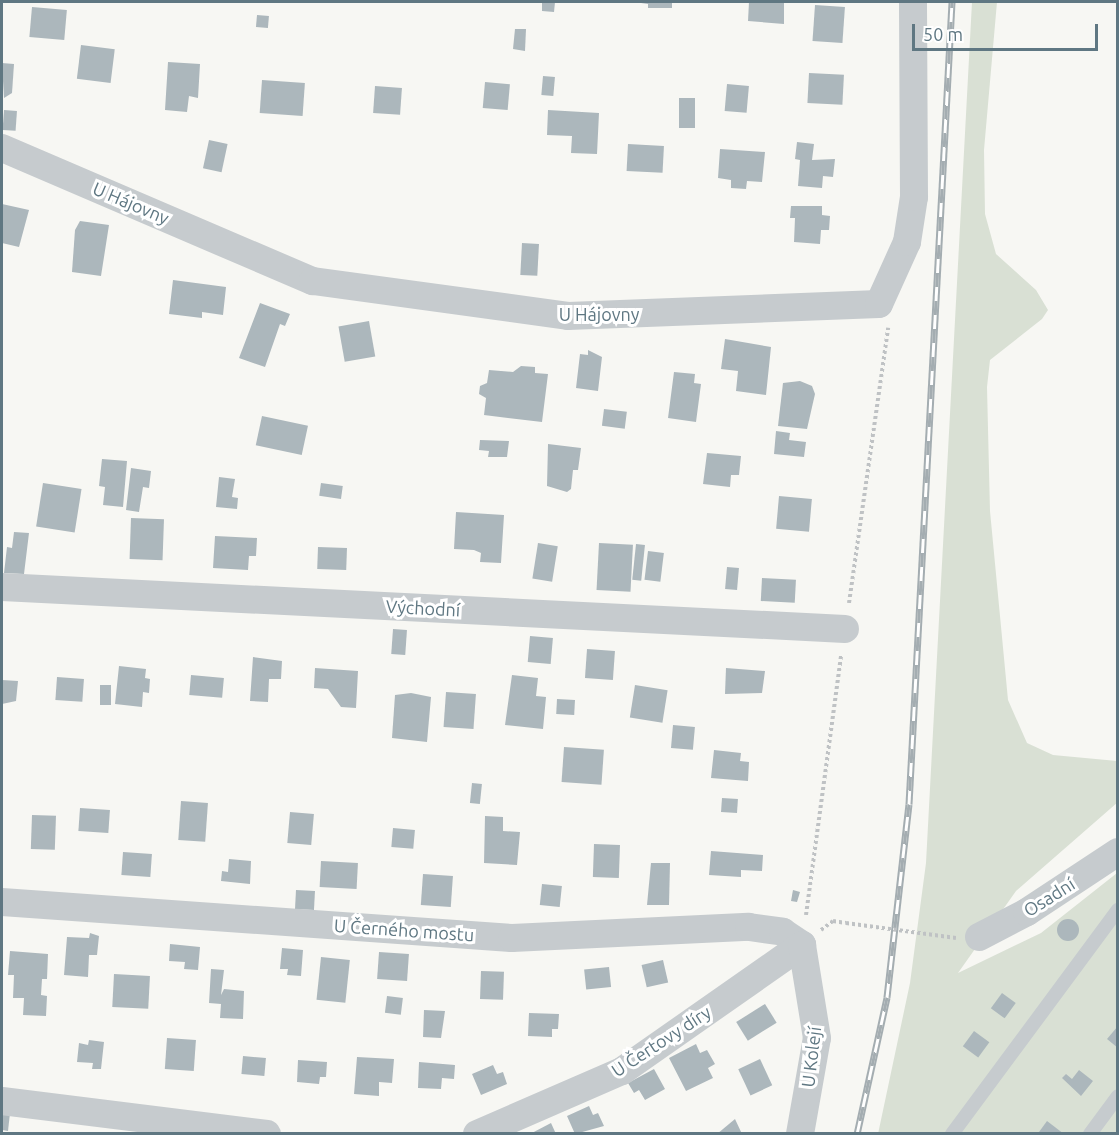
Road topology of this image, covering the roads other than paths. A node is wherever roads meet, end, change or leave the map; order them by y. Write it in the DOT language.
graph roads {
  1 [pos="913,2"];
  2 [pos="2,148"];
  3 [pos="2,587"];
  4 [pos="845,629"];
  5 [pos="1118,852"];
  6 [pos="2,902"];
  7 [pos="1118,910"];
  8 [pos="968,937"];
  9 [pos="802,945"];
  10 [pos="1118,1096"];
  11 [pos="2,1101"];
  12 [pos="267,1134"];
  13 [pos="477,1134"];
  14 [pos="800,1134"];
  15 [pos="952,1134"];
  16 [pos="1090,1134"];
  1 -- 2 [label="street, U Hájovny"];
  3 -- 4 [label="street, Východní"];
  5 -- 8 [label="street, Osadní"];
  6 -- 9 [label="street, U Černého mostu"];
  7 -- 15 [label="lane"];
  9 -- 13 [label="street, U Čertovy díry"];
  9 -- 14 [label="street, U Kolejí"];
  10 -- 16 [label="lane"];
  11 -- 12 [label="street"];
}
